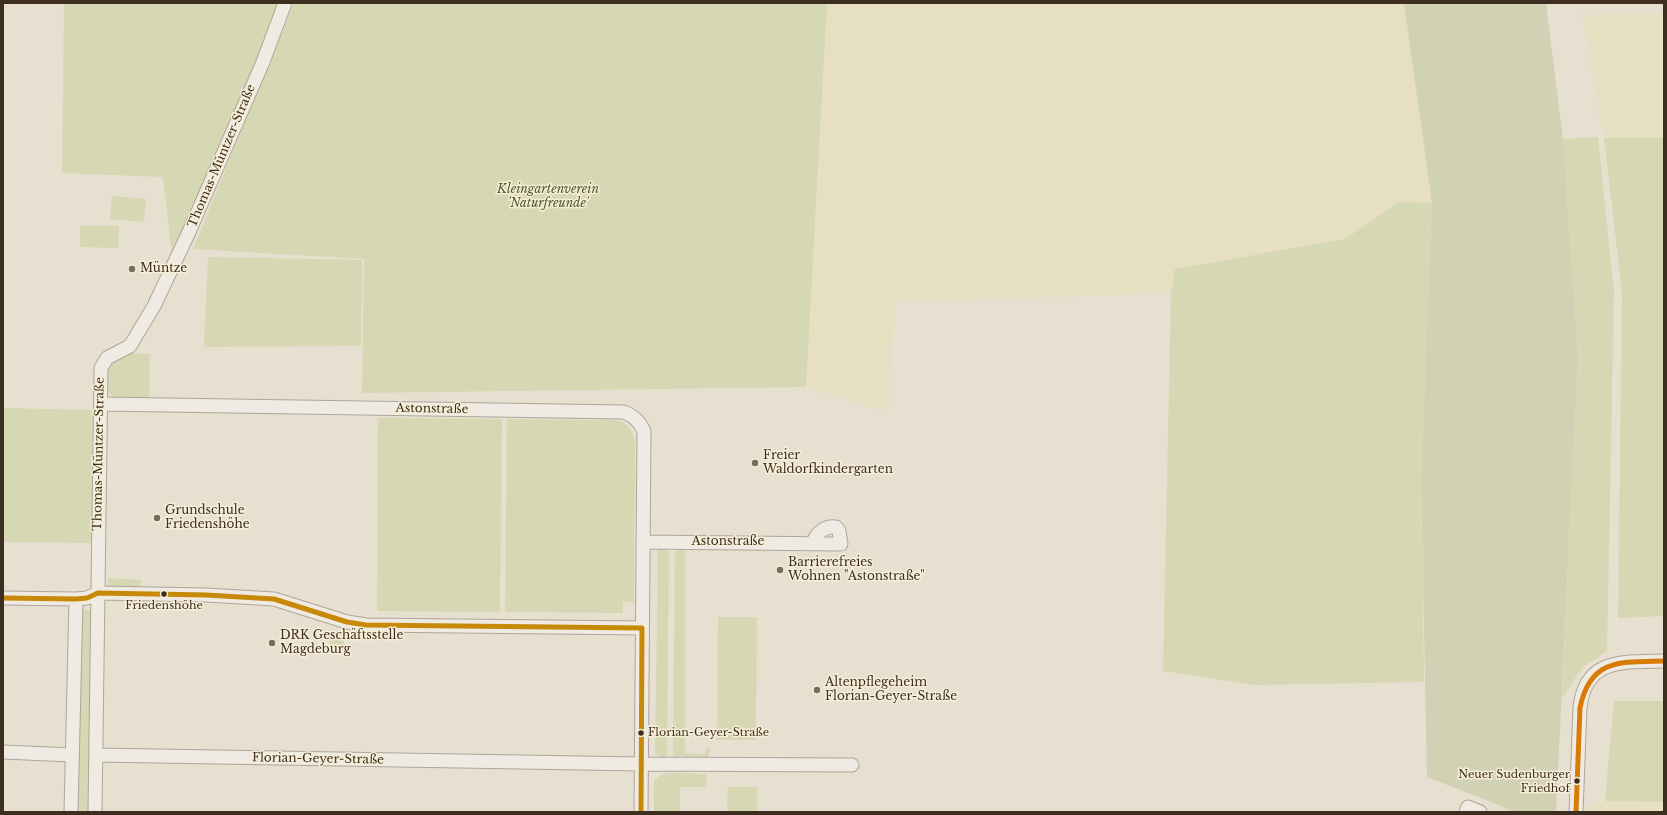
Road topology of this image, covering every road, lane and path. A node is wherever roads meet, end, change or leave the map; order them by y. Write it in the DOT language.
graph roads {
  1 [pos="285,3"];
  2 [pos="101,404"];
  3 [pos="643,542"];
  4 [pos="813,543"];
  5 [pos="98,593"];
  6 [pos="3,598"];
  7 [pos="76,599"];
  8 [pos="642,628"];
  9 [pos="1664,661"];
  10 [pos="3,752"];
  11 [pos="72,755"];
  12 [pos="96,755"];
  13 [pos="641,764"];
  14 [pos="852,765"];
  15 [pos="71,812"];
  16 [pos="95,812"];
  17 [pos="641,812"];
  18 [pos="1466,812"];
  19 [pos="1480,812"];
  20 [pos="1576,812"];
  1 -- 2 [label="street, Thomas-Müntzer-Straße"];
  2 -- 3 [label="street, Astonstraße"];
  2 -- 5 [label="street, Thomas-Müntzer-Straße"];
  3 -- 4 [label="street, Astonstraße"];
  3 -- 8 [label="street, Astonstraße"];
  5 -- 7 [label="street"];
  5 -- 8 [label="street"];
  5 -- 12 [label="street, Thomas-Müntzer-Straße"];
  6 -- 7 [label="street"];
  7 -- 11 [label="street"];
  8 -- 13 [label="street, Astonstraße"];
  9 -- 20 [label="street"];
  10 -- 11 [label="street"];
  11 -- 15 [label="street"];
  12 -- 13 [label="street, Florian-Geyer-Straße"];
  12 -- 16 [label="street, Thomas-Müntzer-Straße"];
  13 -- 14 [label="street, Florian-Geyer-Straße"];
  13 -- 17 [label="street, Astonstraße"];
  18 -- 19 [label="street"];
}
